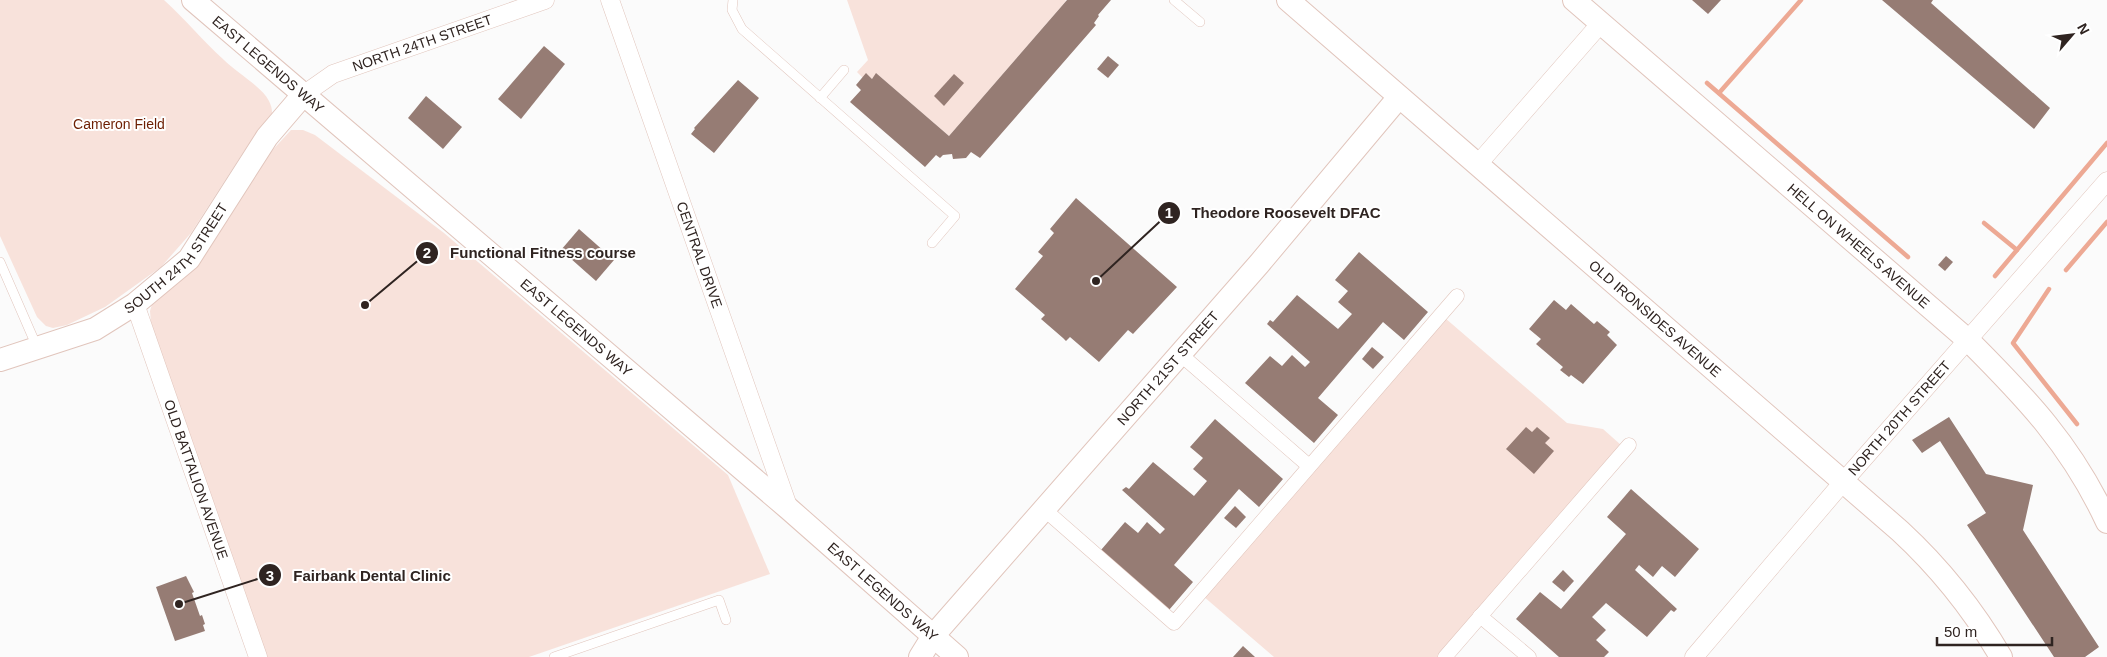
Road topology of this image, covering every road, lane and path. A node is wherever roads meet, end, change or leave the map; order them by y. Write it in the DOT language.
graph roads {
  1 [pos="193,0"];
  2 [pos="545,0"];
  3 [pos="610,0"];
  4 [pos="734,0"];
  5 [pos="1174,0"];
  6 [pos="1288,0"];
  7 [pos="1574,0"];
  8 [pos="1200,22"];
  9 [pos="1601,23"];
  10 [pos="844,70"];
  11 [pos="303,95"];
  12 [pos="1400,97"];
  13 [pos="820,98"];
  14 [pos="1478,164"];
  15 [pos="2107,181"];
  16 [pos="932,243"];
  17 [pos="0,262"];
  18 [pos="1457,296"];
  19 [pos="135,304"];
  20 [pos="1968,341"];
  21 [pos="38,348"];
  22 [pos="1180,354"];
  23 [pos="0,360"];
  24 [pos="1629,445"];
  25 [pos="1310,466"];
  26 [pos="1843,482"];
  27 [pos="789,509"];
  28 [pos="1045,510"];
  29 [pos="2107,522"];
  30 [pos="1480,616"];
  31 [pos="726,620"];
  32 [pos="933,636"];
  33 [pos="258,657"];
  34 [pos="554,657"];
  35 [pos="920,657"];
  36 [pos="957,657"];
  37 [pos="1445,657"];
  38 [pos="1529,657"];
  39 [pos="1694,657"];
  40 [pos="2001,657"];
  1 -- 11 [label="street, EAST LEGENDS WAY"];
  2 -- 11 [label="street, NORTH 24TH STREET"];
  3 -- 27 [label="street, CENTRAL DRIVE"];
  4 -- 13 [label="lane"];
  5 -- 8 [label="lane"];
  6 -- 12 [label="street, OLD IRONSIDES AVENUE"];
  7 -- 9 [label="street, HELL ON WHEELS AVENUE"];
  9 -- 14 [label="street"];
  9 -- 20 [label="street, HELL ON WHEELS AVENUE"];
  10 -- 13 [label="lane"];
  11 -- 19 [label="street, SOUTH 24TH STREET"];
  11 -- 27 [label="street, EAST LEGENDS WAY"];
  12 -- 14 [label="street, OLD IRONSIDES AVENUE"];
  12 -- 22 [label="street, NORTH 21ST STREET"];
  13 -- 16 [label="lane"];
  14 -- 26 [label="street, OLD IRONSIDES AVENUE"];
  15 -- 20 [label="street, NORTH 20TH STREET"];
  17 -- 21 [label="lane"];
  18 -- 25 [label="street"];
  19 -- 21 [label="street, SOUTH 24TH STREET"];
  19 -- 33 [label="street, OLD BATTALION AVENUE"];
  20 -- 26 [label="street, NORTH 20TH STREET"];
  20 -- 29 [label="street, HELL ON WHEELS AVENUE"];
  21 -- 23 [label="street, SOUTH 24TH STREET"];
  22 -- 25 [label="street"];
  22 -- 28 [label="street, NORTH 21ST STREET"];
  24 -- 30 [label="street"];
  25 -- 28 [label="street"];
  26 -- 39 [label="street, NORTH 20TH STREET"];
  26 -- 40 [label="street, OLD IRONSIDES AVENUE"];
  27 -- 32 [label="street, EAST LEGENDS WAY"];
  28 -- 32 [label="street, NORTH 21ST STREET"];
  30 -- 37 [label="street"];
  30 -- 38 [label="street"];
  31 -- 34 [label="lane"];
  32 -- 35 [label="street"];
  32 -- 36 [label="street, EAST LEGENDS WAY"];
}
